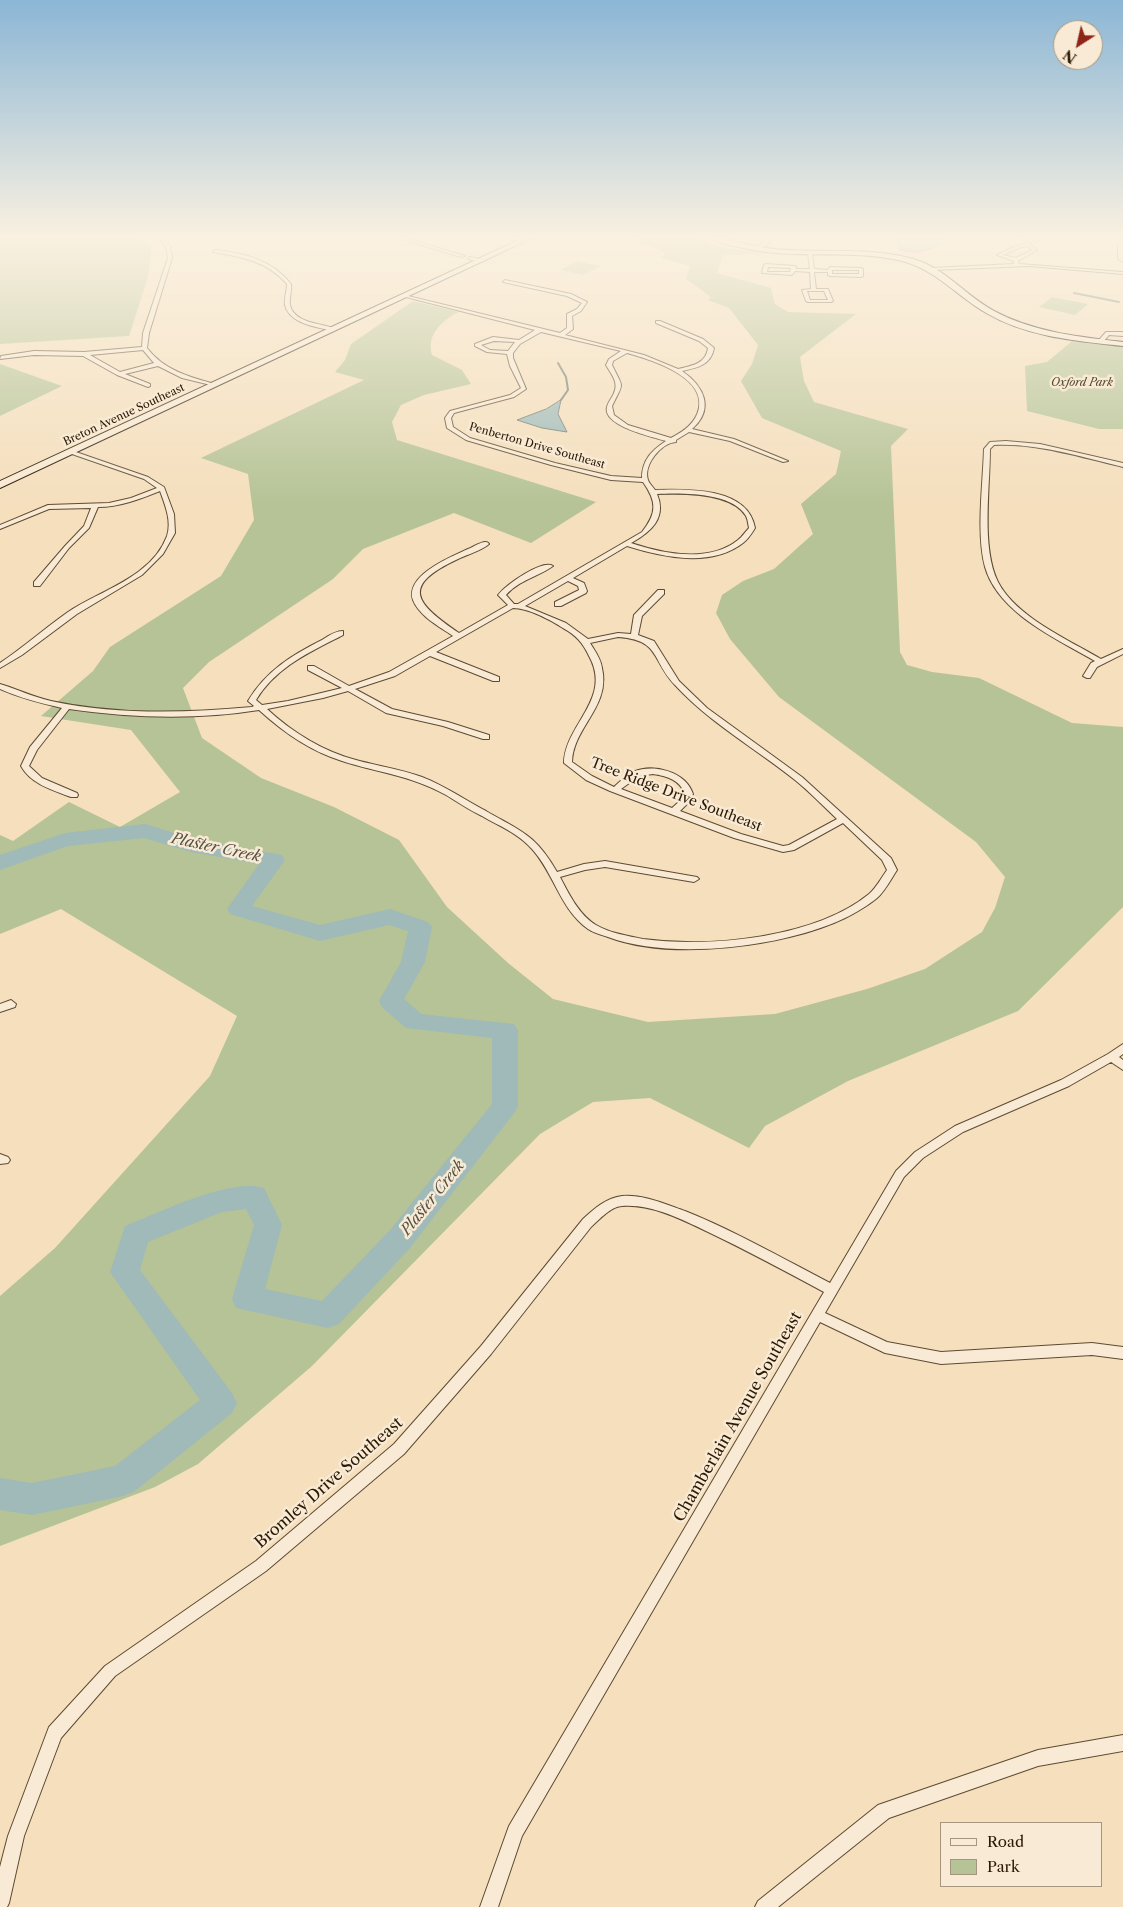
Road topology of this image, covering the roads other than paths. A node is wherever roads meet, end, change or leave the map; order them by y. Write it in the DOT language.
graph roads {
  1 [pos="149,327"];
  2 [pos="327,327"];
  3 [pos="337,327"];
  4 [pos="528,327"];
  5 [pos="570,327"];
  6 [pos="670,327"];
  7 [pos="1036,327"];
  8 [pos="333,329"];
  9 [pos="540,330"];
  10 [pos="1123,334"];
  11 [pos="561,335"];
  12 [pos="518,341"];
  13 [pos="1101,341"];
  14 [pos="1123,344"];
  15 [pos="144,348"];
  16 [pos="626,351"];
  17 [pos="509,353"];
  18 [pos="84,354"];
  19 [pos="1,358"];
  20 [pos="157,364"];
  21 [pos="678,371"];
  22 [pos="119,374"];
  23 [pos="148,385"];
  24 [pos="213,385"];
  25 [pos="688,430"];
  26 [pos="674,441"];
  27 [pos="71,452"];
  28 [pos="785,461"];
  29 [pos="1123,465"];
  30 [pos="644,480"];
  31 [pos="0,485"];
  32 [pos="162,488"];
  33 [pos="654,492"];
  34 [pos="95,506"];
  35 [pos="0,527"];
  36 [pos="486,544"];
  37 [pos="627,544"];
  38 [pos="549,566"];
  39 [pos="568,578"];
  40 [pos="37,584"];
  41 [pos="661,592"];
  42 [pos="558,604"];
  43 [pos="516,606"];
  44 [pos="340,632"];
  45 [pos="458,636"];
  46 [pos="634,636"];
  47 [pos="586,642"];
  48 [pos="1123,651"];
  49 [pos="430,653"];
  50 [pos="1100,660"];
  51 [pos="0,666"];
  52 [pos="312,668"];
  53 [pos="1087,676"];
  54 [pos="496,679"];
  55 [pos="0,686"];
  56 [pos="349,688"];
  57 [pos="67,706"];
  58 [pos="261,707"];
  59 [pos="486,737"];
  60 [pos="616,789"];
  61 [pos="74,795"];
  62 [pos="674,811"];
  63 [pos="842,820"];
  64 [pos="554,876"];
  65 [pos="694,879"];
  66 [pos="11,1004"];
  67 [pos="0,1008"];
  68 [pos="1119,1057"];
  69 [pos="832,1290"];
  70 [pos="817,1315"];
  71 [pos="1123,1353"];
  72 [pos="1123,1742"];
  73 [pos="0,1903"];
  74 [pos="489,1907"];
  75 [pos="764,1907"];
  1 -- 15 [label="street"];
  2 -- 8 [label="street"];
  3 -- 8 [label="main road, Breton Avenue Southeast"];
  4 -- 9 [label="street"];
  5 -- 11 [label="street"];
  6 -- 21 [label="street"];
  7 -- 13 [label="main road"];
  8 -- 24 [label="main road, Breton Avenue Southeast"];
  9 -- 11 [label="street"];
  9 -- 12 [label="street"];
  10 -- 13 [label="street"];
  11 -- 16 [label="street"];
  12 -- 17 [label="street"];
  12 -- 17 [label="street"];
  13 -- 14 [label="main road"];
  15 -- 18 [label="street"];
  15 -- 20 [label="street"];
  16 -- 21 [label="street"];
  16 -- 26 [label="street"];
  17 -- 30 [label="street, Penberton Drive Southeast"];
  18 -- 19 [label="street"];
  18 -- 22 [label="street"];
  20 -- 22 [label="street"];
  20 -- 24 [label="street"];
  21 -- 25 [label="street"];
  22 -- 23 [label="street"];
  24 -- 27 [label="main road, Breton Avenue Southeast"];
  25 -- 26 [label="street"];
  25 -- 28 [label="street"];
  26 -- 30 [label="street"];
  27 -- 31 [label="main road, Breton Avenue Southeast"];
  27 -- 32 [label="street"];
  29 -- 50 [label="street"];
  30 -- 33 [label="street"];
  32 -- 34 [label="street"];
  32 -- 51 [label="street"];
  33 -- 37 [label="street"];
  33 -- 37 [label="street"];
  34 -- 35 [label="street"];
  34 -- 40 [label="street"];
  36 -- 45 [label="street"];
  37 -- 39 [label="street"];
  38 -- 43 [label="street"];
  39 -- 42 [label="street"];
  39 -- 43 [label="street"];
  41 -- 46 [label="street"];
  43 -- 45 [label="street"];
  43 -- 47 [label="street"];
  44 -- 58 [label="street"];
  45 -- 49 [label="street"];
  46 -- 47 [label="street"];
  46 -- 63 [label="street"];
  47 -- 60 [label="street, Tree Ridge Drive Southeast"];
  48 -- 50 [label="street"];
  49 -- 54 [label="street"];
  49 -- 56 [label="street"];
  50 -- 53 [label="street"];
  52 -- 56 [label="street"];
  55 -- 57 [label="street"];
  56 -- 58 [label="street"];
  56 -- 59 [label="street"];
  57 -- 58 [label="street"];
  57 -- 61 [label="street"];
  58 -- 64 [label="street"];
  60 -- 62 [label="street, Tree Ridge Drive Southeast"];
  60 -- 62 [label="street"];
  62 -- 63 [label="street, Tree Ridge Drive Southeast"];
  63 -- 64 [label="street"];
  64 -- 65 [label="street"];
  66 -- 67 [label="street"];
  68 -- 69 [label="street, Chamberlain Avenue Southeast"];
  69 -- 70 [label="street, Chamberlain Avenue Southeast"];
  69 -- 73 [label="street, Bromley Drive Southeast"];
  70 -- 71 [label="street"];
  70 -- 74 [label="street, Chamberlain Avenue Southeast"];
  72 -- 75 [label="street"];
}
